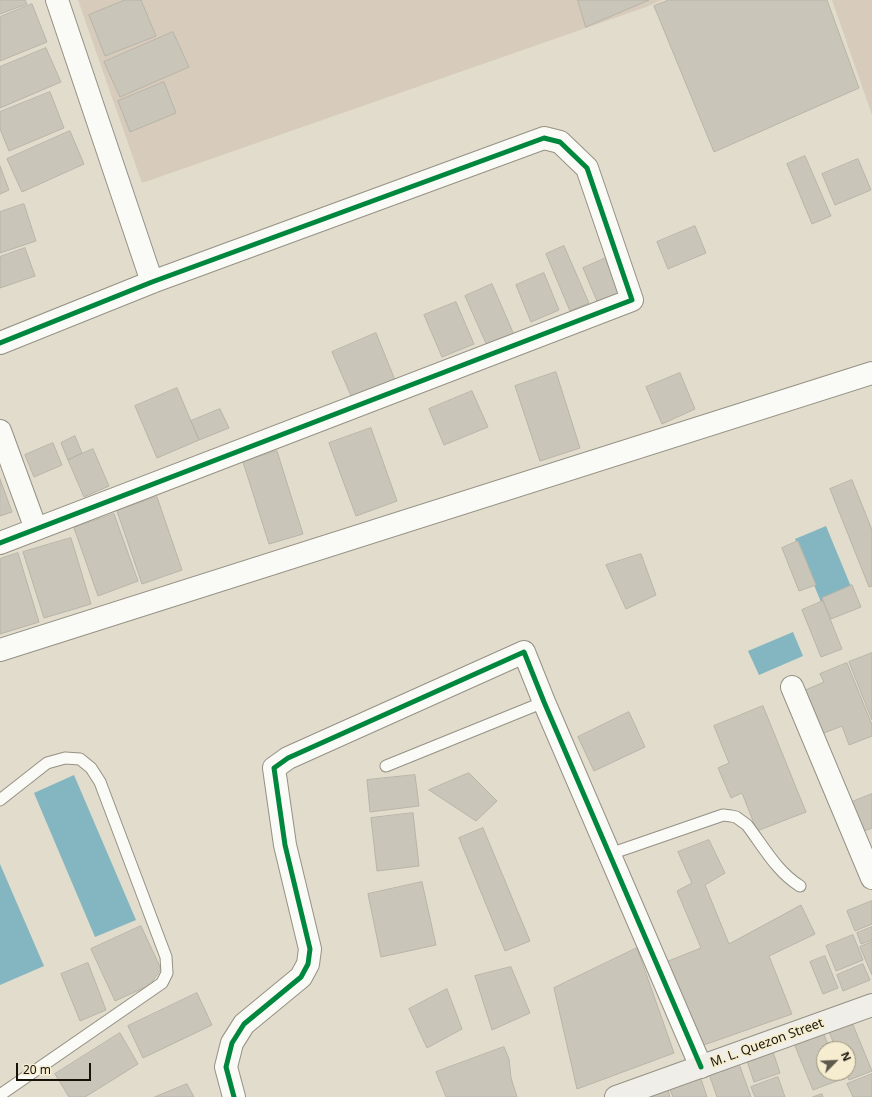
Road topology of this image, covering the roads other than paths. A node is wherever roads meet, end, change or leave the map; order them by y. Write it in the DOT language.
graph roads {
  1 [pos="57,0"];
  2 [pos="152,282"];
  3 [pos="0,343"];
  4 [pos="870,378"];
  5 [pos="0,431"];
  6 [pos="36,529"];
  7 [pos="0,543"];
  8 [pos="0,650"];
  9 [pos="792,687"];
  10 [pos="544,702"];
  11 [pos="386,766"];
  12 [pos="0,800"];
  13 [pos="610,854"];
  14 [pos="872,878"];
  15 [pos="800,886"];
  16 [pos="872,1005"];
  17 [pos="700,1067"];
  18 [pos="0,1094"];
  19 [pos="234,1097"];
  20 [pos="616,1097"];
  1 -- 2 [label="street"];
  2 -- 3 [label="street"];
  2 -- 6 [label="street"];
  4 -- 8 [label="street"];
  5 -- 6 [label="street"];
  6 -- 7 [label="street"];
  9 -- 14 [label="street"];
  10 -- 11 [label="lane"];
  10 -- 13 [label="street"];
  10 -- 19 [label="street"];
  12 -- 18 [label="lane"];
  13 -- 15 [label="lane"];
  13 -- 17 [label="street"];
  16 -- 17 [label="main road, M. L. Quezon Street"];
  17 -- 20 [label="main road, M. L. Quezon Street"];
}
